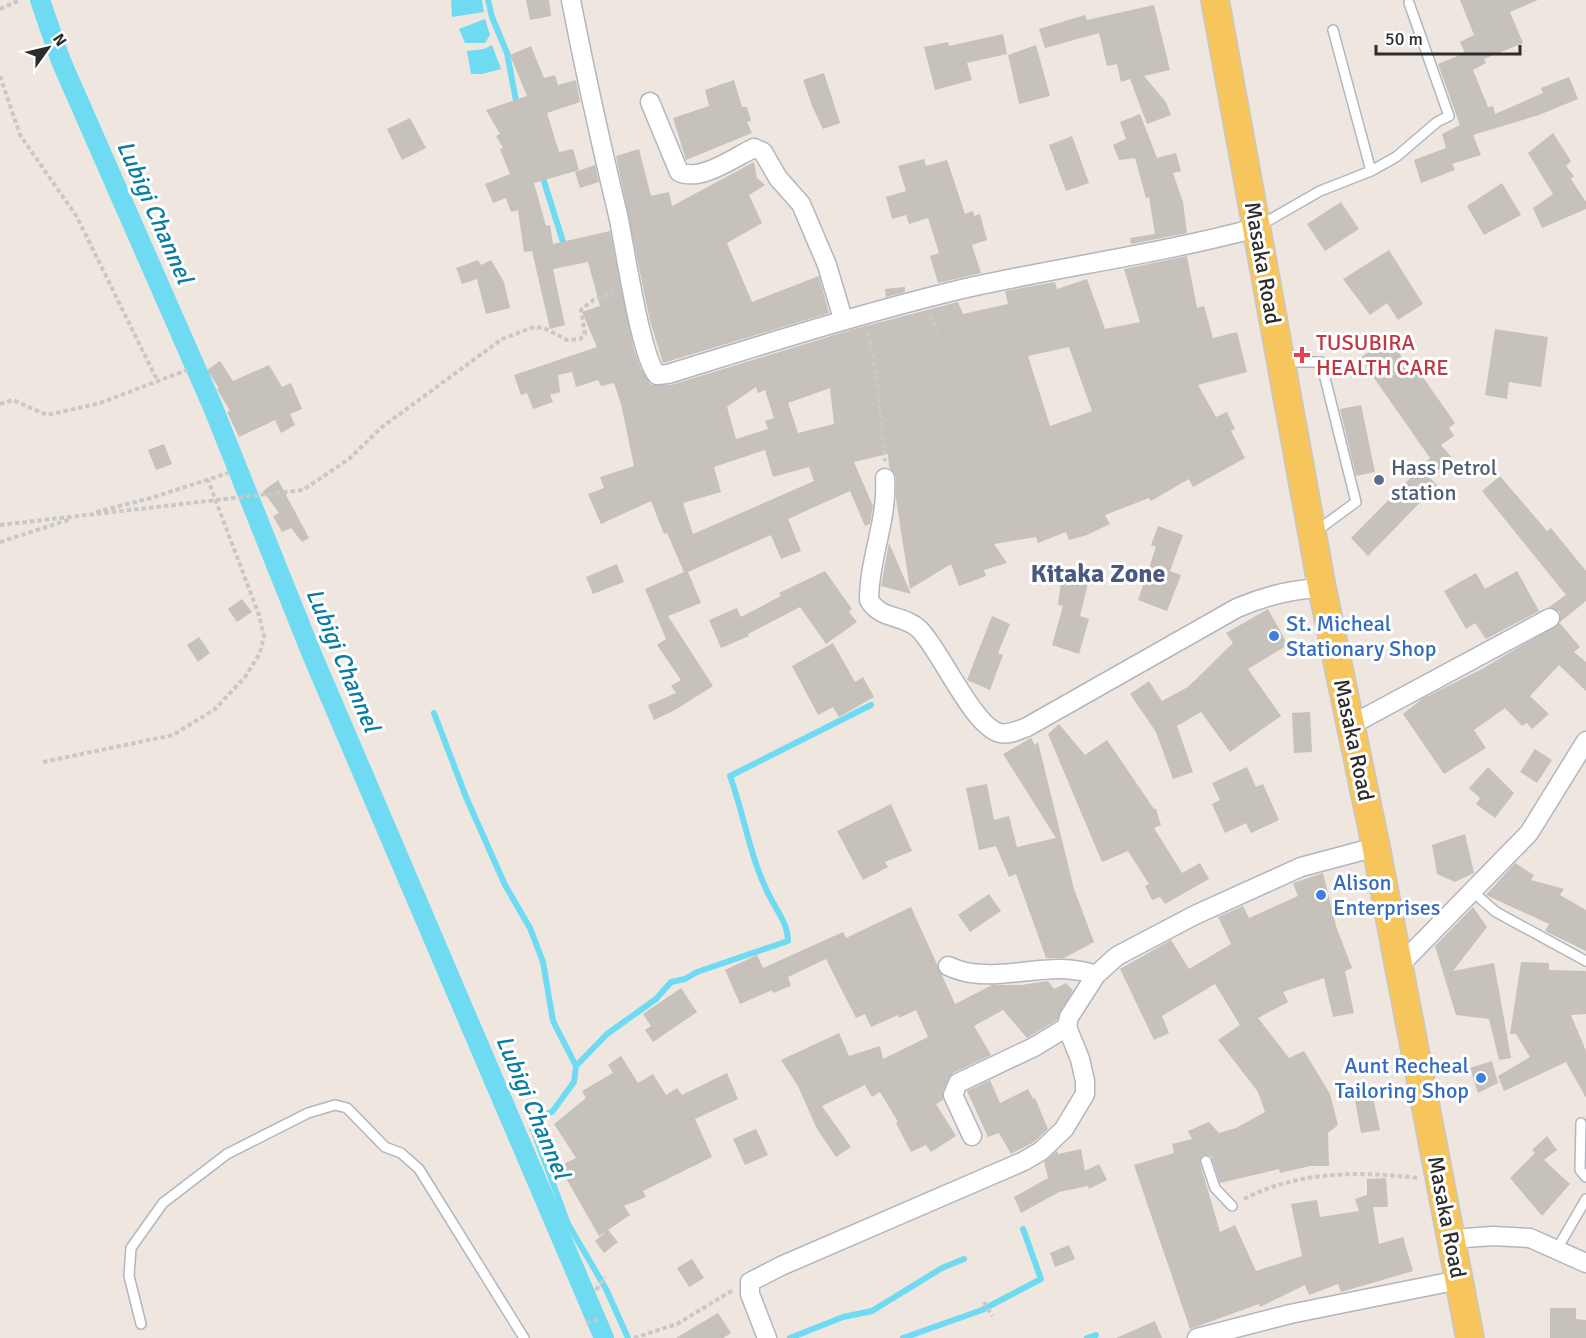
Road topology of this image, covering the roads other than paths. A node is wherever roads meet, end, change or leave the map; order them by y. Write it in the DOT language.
graph roads {
  1 [pos="571,0"];
  2 [pos="1215,0"];
  3 [pos="1409,3"];
  4 [pos="1334,30"];
  5 [pos="650,102"];
  6 [pos="1371,171"];
  7 [pos="1256,228"];
  8 [pos="843,319"];
  9 [pos="1281,362"];
  10 [pos="885,478"];
  11 [pos="1312,535"];
  12 [pos="1322,588"];
  13 [pos="1550,618"];
  14 [pos="1351,725"];
  15 [pos="1586,741"];
  16 [pos="1376,847"];
  17 [pos="1473,892"];
  18 [pos="1586,961"];
  19 [pos="948,966"];
  20 [pos="1399,966"];
  21 [pos="1096,975"];
  22 [pos="1067,1027"];
  23 [pos="1581,1123"];
  24 [pos="972,1136"];
  25 [pos="1206,1161"];
  26 [pos="1586,1177"];
  27 [pos="1586,1199"];
  28 [pos="1232,1206"];
  29 [pos="1450,1239"];
  30 [pos="1557,1250"];
  31 [pos="1586,1263"];
  32 [pos="1459,1280"];
  33 [pos="141,1324"];
  34 [pos="524,1338"];
  35 [pos="767,1338"];
  36 [pos="1197,1338"];
  37 [pos="1470,1338"];
  1 -- 8 [label="street"];
  2 -- 7 [label="main road, Masaka Road"];
  3 -- 6 [label="lane"];
  4 -- 6 [label="lane"];
  5 -- 8 [label="street"];
  6 -- 7 [label="lane"];
  7 -- 8 [label="street"];
  7 -- 9 [label="main road, Masaka Road"];
  9 -- 11 [label="main road, Masaka Road"];
  9 -- 11 [label="lane"];
  10 -- 12 [label="street"];
  11 -- 12 [label="main road, Masaka Road"];
  12 -- 14 [label="main road, Masaka Road"];
  13 -- 14 [label="street"];
  14 -- 16 [label="main road, Masaka Road"];
  15 -- 17 [label="street"];
  16 -- 20 [label="main road, Masaka Road"];
  16 -- 21 [label="street"];
  17 -- 18 [label="lane"];
  17 -- 20 [label="street"];
  19 -- 21 [label="street"];
  20 -- 29 [label="main road, Masaka Road"];
  21 -- 22 [label="street"];
  22 -- 24 [label="street"];
  22 -- 35 [label="street"];
  23 -- 26 [label="lane"];
  25 -- 28 [label="lane"];
  27 -- 30 [label="lane"];
  29 -- 30 [label="street"];
  29 -- 32 [label="main road, Masaka Road"];
  30 -- 31 [label="street"];
  32 -- 36 [label="street"];
  32 -- 37 [label="main road, Masaka Road"];
  33 -- 34 [label="lane"];
}
